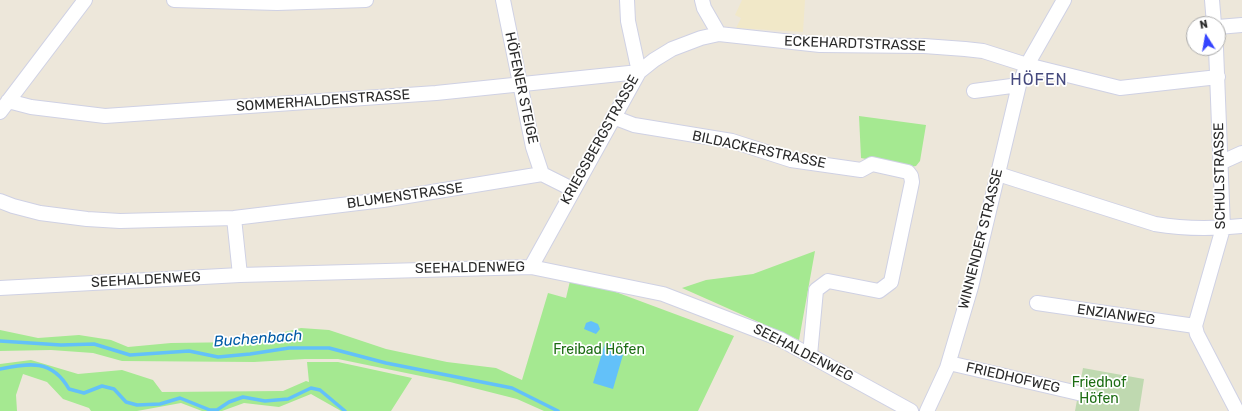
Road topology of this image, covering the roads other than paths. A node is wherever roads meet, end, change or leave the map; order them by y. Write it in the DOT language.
graph roads {
  1 [pos="85,0"];
  2 [pos="174,0"];
  3 [pos="366,0"];
  4 [pos="503,0"];
  5 [pos="627,0"];
  6 [pos="702,0"];
  7 [pos="1064,0"];
  8 [pos="1212,0"];
  9 [pos="1213,16"];
  10 [pos="1242,24"];
  11 [pos="1226,26"];
  12 [pos="719,34"];
  13 [pos="1217,56"];
  14 [pos="1027,65"];
  15 [pos="639,72"];
  16 [pos="1218,77"];
  17 [pos="520,84"];
  18 [pos="1019,85"];
  19 [pos="974,92"];
  20 [pos="4,106"];
  21 [pos="613,117"];
  22 [pos="1242,152"];
  23 [pos="1222,162"];
  24 [pos="542,174"];
  25 [pos="998,174"];
  26 [pos="572,189"];
  27 [pos="0,200"];
  28 [pos="234,218"];
  29 [pos="1242,226"];
  30 [pos="1223,228"];
  31 [pos="531,267"];
  32 [pos="240,275"];
  33 [pos="0,288"];
  34 [pos="1036,303"];
  35 [pos="1195,326"];
  36 [pos="810,355"];
  37 [pos="949,363"];
  38 [pos="1078,393"];
  39 [pos="911,411"];
  40 [pos="927,411"];
  41 [pos="1237,411"];
  1 -- 20 [label="street"];
  2 -- 3 [label="street"];
  4 -- 17 [label="street, HÖFENER STEIGE"];
  5 -- 15 [label="street"];
  6 -- 12 [label="street"];
  7 -- 14 [label="street, WINNENDER STRASSE"];
  8 -- 9 [label="street"];
  10 -- 11 [label="street"];
  12 -- 14 [label="street, ECKEHARDTSTRASSE"];
  12 -- 15 [label="street, KRIEGSBERGSTRASSE"];
  13 -- 16 [label="street, SCHULSTRASSE"];
  14 -- 16 [label="street, ECKEHARDTSTRASSE"];
  14 -- 18 [label="street, WINNENDER STRASSE"];
  15 -- 17 [label="street, SOMMERHALDENSTRASSE"];
  15 -- 21 [label="street, KRIEGSBERGSTRASSE"];
  16 -- 23 [label="street, SCHULSTRASSE"];
  17 -- 20 [label="street, SOMMERHALDENSTRASSE"];
  17 -- 24 [label="street, HÖFENER STEIGE"];
  18 -- 19 [label="street"];
  18 -- 25 [label="street, WINNENDER STRASSE"];
  21 -- 26 [label="street, KRIEGSBERGSTRASSE"];
  21 -- 36 [label="street, BILDACKERSTRASSE"];
  22 -- 23 [label="street"];
  23 -- 30 [label="street, SCHULSTRASSE"];
  24 -- 26 [label="street"];
  24 -- 28 [label="street, BLUMENSTRASSE"];
  25 -- 30 [label="street"];
  25 -- 37 [label="street, WINNENDER STRASSE"];
  26 -- 31 [label="street, KRIEGSBERGSTRASSE"];
  27 -- 28 [label="street, BLUMENSTRASSE"];
  28 -- 32 [label="street"];
  29 -- 30 [label="street"];
  30 -- 35 [label="street, SCHULSTRASSE"];
  31 -- 32 [label="street, SEEHALDENWEG"];
  31 -- 36 [label="street, SEEHALDENWEG"];
  32 -- 33 [label="street, SEEHALDENWEG"];
  34 -- 35 [label="street, ENZIANWEG"];
  35 -- 41 [label="street"];
  36 -- 39 [label="street, SEEHALDENWEG"];
  37 -- 38 [label="street, FRIEDHOFWEG"];
  37 -- 40 [label="street, WINNENDER STRASSE"];
}
